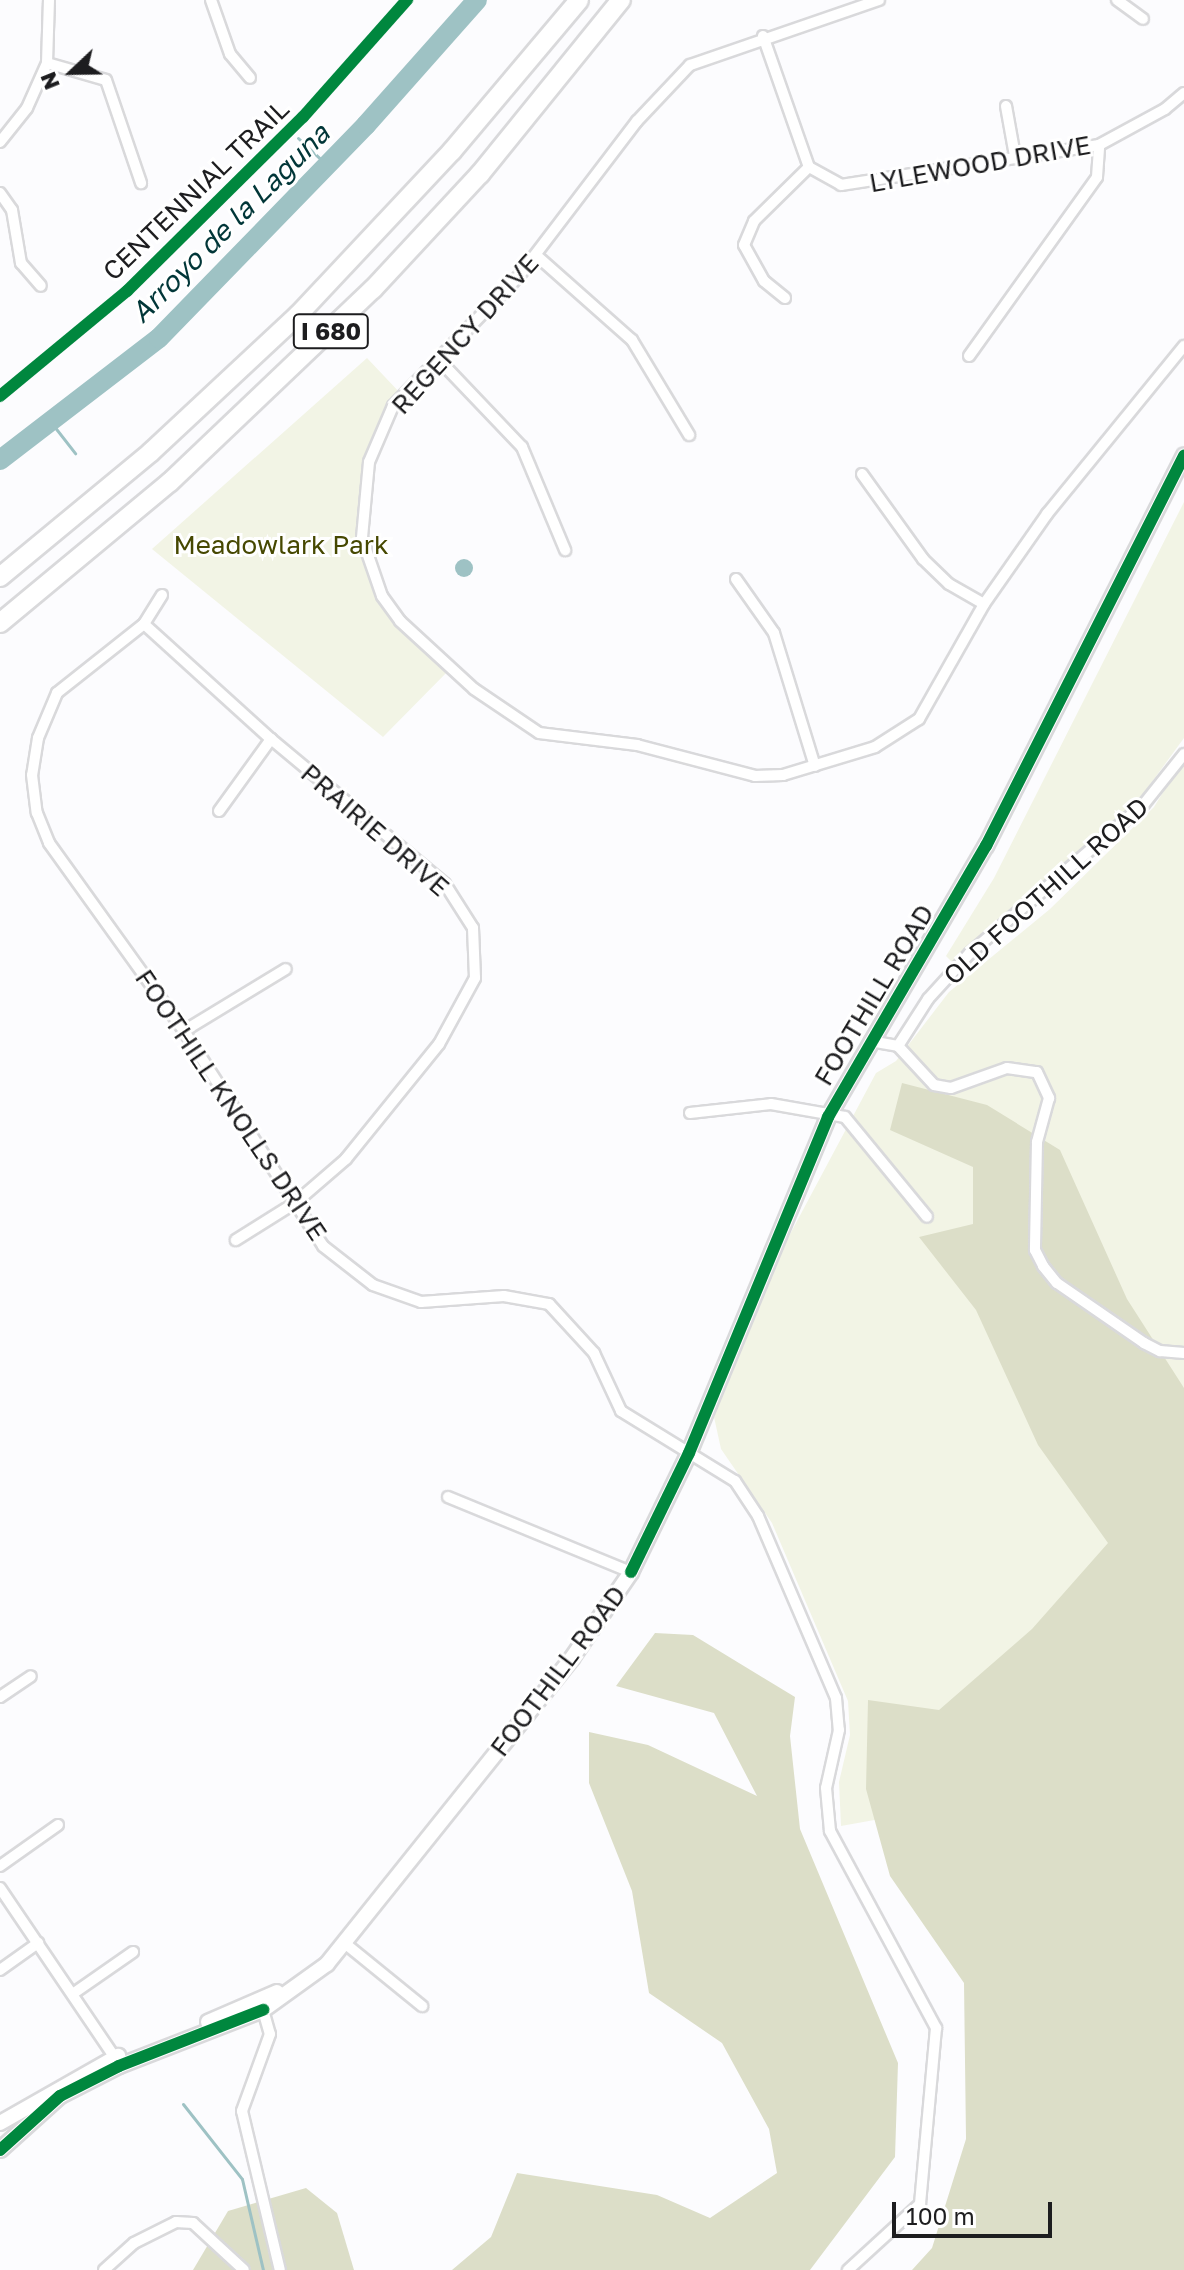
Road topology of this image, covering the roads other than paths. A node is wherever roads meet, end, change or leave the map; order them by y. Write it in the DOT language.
graph roads {
  1 [pos="49,0"];
  2 [pos="211,0"];
  3 [pos="579,0"];
  4 [pos="621,0"];
  5 [pos="879,0"];
  6 [pos="1117,0"];
  7 [pos="1143,19"];
  8 [pos="763,36"];
  9 [pos="47,63"];
  10 [pos="250,78"];
  11 [pos="1184,93"];
  12 [pos="1006,106"];
  13 [pos="0,142"];
  14 [pos="1099,145"];
  15 [pos="1015,156"];
  16 [pos="809,167"];
  17 [pos="141,183"];
  18 [pos="0,193"];
  19 [pos="537,256"];
  20 [pos="41,286"];
  21 [pos="785,298"];
  22 [pos="1184,346"];
  23 [pos="969,356"];
  24 [pos="440,361"];
  25 [pos="689,435"];
  26 [pos="1184,455"];
  27 [pos="862,474"];
  28 [pos="1184,475"];
  29 [pos="565,550"];
  30 [pos="0,577"];
  31 [pos="736,579"];
  32 [pos="162,595"];
  33 [pos="984,604"];
  34 [pos="0,623"];
  35 [pos="144,624"];
  36 [pos="271,739"];
  37 [pos="1184,754"];
  38 [pos="815,766"];
  39 [pos="219,811"];
  40 [pos="286,969"];
  41 [pos="909,981"];
  42 [pos="184,1031"];
  43 [pos="870,1041"];
  44 [pos="898,1046"];
  45 [pos="690,1113"];
  46 [pos="828,1117"];
  47 [pos="295,1203"];
  48 [pos="927,1217"];
  49 [pos="236,1240"];
  50 [pos="1184,1353"];
  51 [pos="689,1453"];
  52 [pos="448,1497"];
  53 [pos="631,1572"];
  54 [pos="31,1676"];
  55 [pos="0,1697"];
  56 [pos="58,1825"];
  57 [pos="0,1866"];
  58 [pos="0,1888"];
  59 [pos="38,1943"];
  60 [pos="347,1945"];
  61 [pos="133,1952"];
  62 [pos="0,1970"];
  63 [pos="74,1993"];
  64 [pos="422,2006"];
  65 [pos="263,2010"];
  66 [pos="118,2061"];
  67 [pos="0,2123"];
  68 [pos="0,2150"];
  69 [pos="104,2270"];
  70 [pos="244,2270"];
  71 [pos="280,2270"];
  72 [pos="848,2270"];
  1 -- 9 [label="street"];
  2 -- 10 [label="street"];
  3 -- 30 [label="highway, I 680"];
  4 -- 34 [label="highway, I 680"];
  5 -- 8 [label="street, REGENCY DRIVE"];
  6 -- 7 [label="street"];
  8 -- 16 [label="street"];
  8 -- 19 [label="street, REGENCY DRIVE"];
  9 -- 13 [label="street"];
  9 -- 17 [label="street"];
  11 -- 14 [label="street, LYLEWOOD DRIVE"];
  12 -- 15 [label="street"];
  14 -- 15 [label="street, LYLEWOOD DRIVE"];
  14 -- 23 [label="street"];
  15 -- 16 [label="street, LYLEWOOD DRIVE"];
  16 -- 21 [label="street"];
  18 -- 20 [label="street"];
  19 -- 24 [label="street, REGENCY DRIVE"];
  19 -- 25 [label="street"];
  22 -- 33 [label="street, REGENCY DRIVE"];
  24 -- 29 [label="street"];
  24 -- 38 [label="street, REGENCY DRIVE"];
  26 -- 41 [label="main road, FOOTHILL ROAD"];
  27 -- 33 [label="street"];
  28 -- 41 [label="main road, FOOTHILL ROAD"];
  31 -- 38 [label="street"];
  32 -- 35 [label="street, FOOTHILL KNOLLS DRIVE"];
  33 -- 38 [label="street, REGENCY DRIVE"];
  35 -- 36 [label="street, PRAIRIE DRIVE"];
  35 -- 42 [label="street, FOOTHILL KNOLLS DRIVE"];
  36 -- 39 [label="street"];
  36 -- 47 [label="street, PRAIRIE DRIVE"];
  37 -- 44 [label="street, OLD FOOTHILL ROAD"];
  40 -- 42 [label="street"];
  41 -- 43 [label="main road, FOOTHILL ROAD"];
  42 -- 47 [label="street, FOOTHILL KNOLLS DRIVE"];
  43 -- 44 [label="street"];
  43 -- 46 [label="main road, FOOTHILL ROAD"];
  44 -- 50 [label="street"];
  45 -- 46 [label="street"];
  46 -- 48 [label="street"];
  46 -- 51 [label="main road, FOOTHILL ROAD"];
  47 -- 49 [label="street, PRAIRIE DRIVE"];
  47 -- 51 [label="street, FOOTHILL KNOLLS DRIVE"];
  51 -- 53 [label="main road, FOOTHILL ROAD"];
  51 -- 72 [label="street, FOOTHILL KNOLLS DRIVE"];
  52 -- 53 [label="street"];
  53 -- 60 [label="main road, FOOTHILL ROAD"];
  54 -- 55 [label="street"];
  56 -- 57 [label="street"];
  58 -- 59 [label="street"];
  59 -- 62 [label="street"];
  59 -- 63 [label="street"];
  60 -- 64 [label="street"];
  60 -- 65 [label="main road, FOOTHILL ROAD"];
  60 -- 66 [label="main road, FOOTHILL ROAD"];
  61 -- 63 [label="street"];
  63 -- 66 [label="street"];
  65 -- 66 [label="main road, FOOTHILL ROAD"];
  65 -- 71 [label="street"];
  66 -- 67 [label="main road, FOOTHILL ROAD"];
  66 -- 68 [label="main road, FOOTHILL ROAD"];
  69 -- 70 [label="street"];
}
